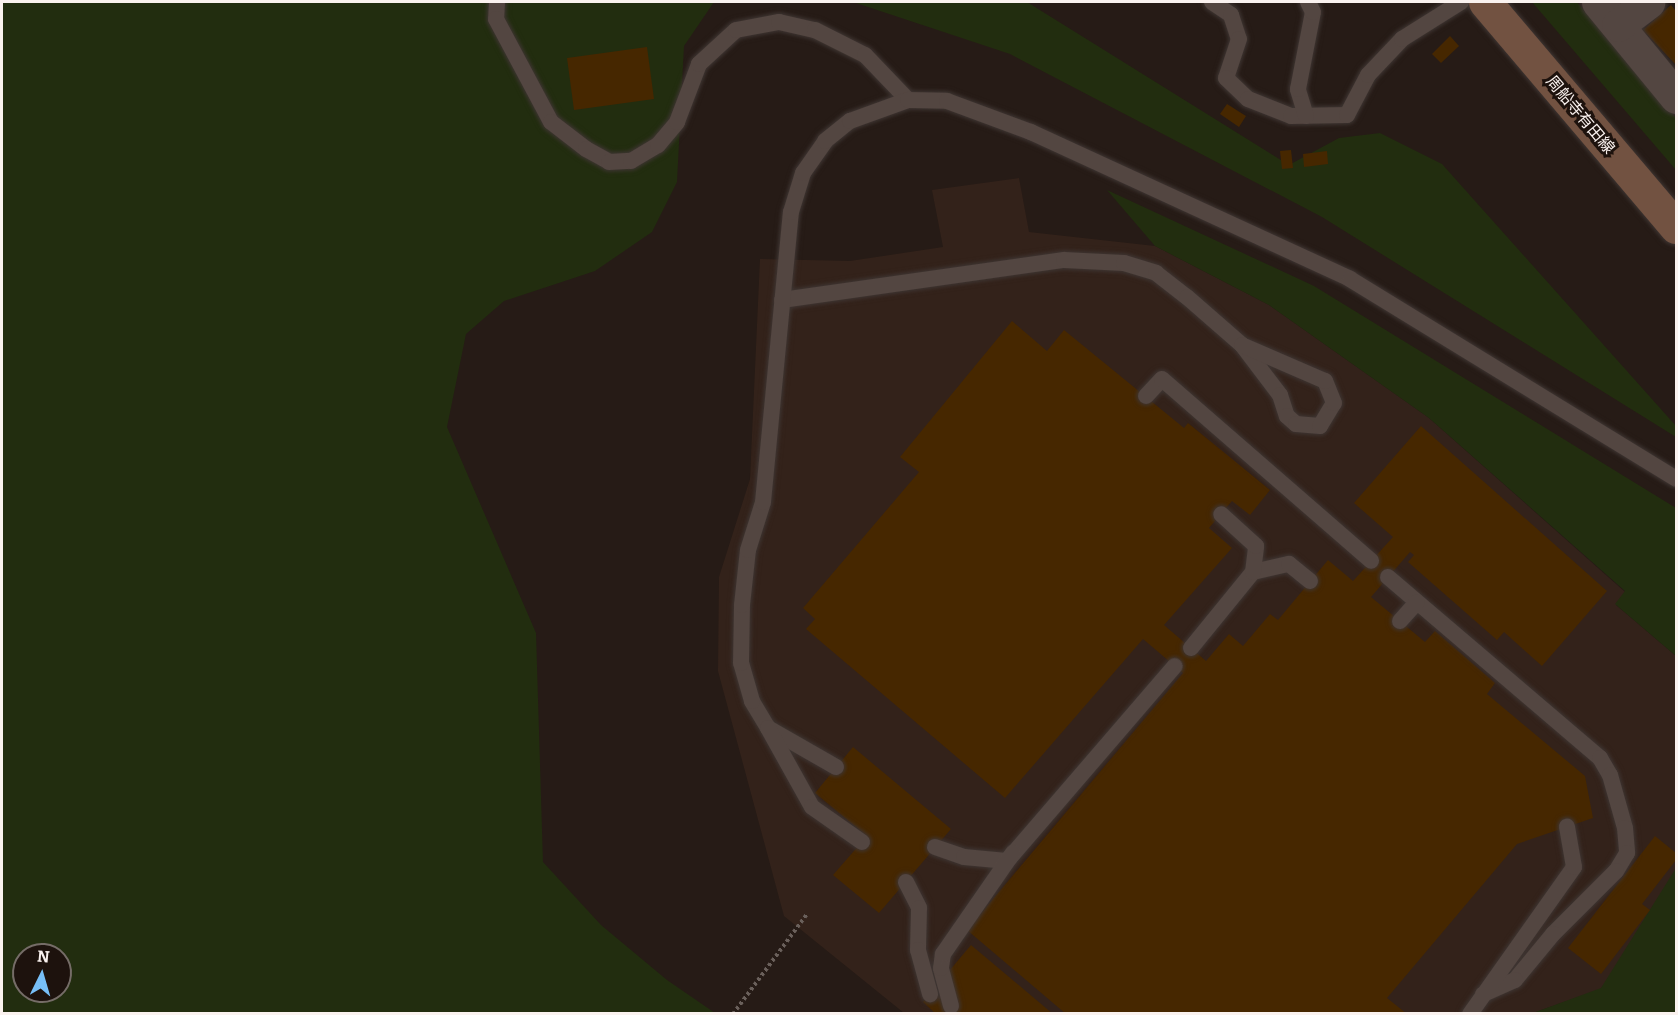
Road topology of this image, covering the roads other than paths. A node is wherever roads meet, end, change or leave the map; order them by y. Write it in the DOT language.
graph roads {
  1 [pos="497,2"];
  2 [pos="1212,2"];
  3 [pos="1308,2"];
  4 [pos="1461,2"];
  5 [pos="1485,2"];
  6 [pos="1648,2"];
  7 [pos="1608,13"];
  8 [pos="1677,97"];
  9 [pos="908,100"];
  10 [pos="1306,116"];
  11 [pos="1677,227"];
  12 [pos="782,300"];
  13 [pos="1242,345"];
  14 [pos="1146,396"];
  15 [pos="1677,479"];
  16 [pos="1221,514"];
  17 [pos="1371,561"];
  18 [pos="1253,572"];
  19 [pos="1389,577"];
  20 [pos="1310,581"];
  21 [pos="1417,602"];
  22 [pos="1400,621"];
  23 [pos="1191,648"];
  24 [pos="1175,666"];
  25 [pos="768,728"];
  26 [pos="837,767"];
  27 [pos="1567,827"];
  28 [pos="862,842"];
  29 [pos="1018,845"];
  30 [pos="935,847"];
  31 [pos="906,882"];
  32 [pos="930,994"];
  33 [pos="1483,994"];
  34 [pos="951,1006"];
  35 [pos="1470,1014"];
  1 -- 9 [label="lane"];
  2 -- 10 [label="lane"];
  3 -- 10 [label="lane"];
  4 -- 10 [label="lane"];
  5 -- 11 [label="main road, 周船寺有田線"];
  6 -- 7 [label="street"];
  7 -- 8 [label="street"];
  9 -- 12 [label="lane"];
  9 -- 15 [label="lane"];
  12 -- 13 [label="lane"];
  12 -- 25 [label="lane"];
  13 -- 13 [label="lane"];
  14 -- 17 [label="lane"];
  16 -- 18 [label="lane"];
  18 -- 20 [label="lane"];
  18 -- 23 [label="lane"];
  19 -- 21 [label="lane"];
  21 -- 22 [label="lane"];
  21 -- 33 [label="lane"];
  24 -- 29 [label="lane"];
  25 -- 26 [label="lane"];
  25 -- 28 [label="lane"];
  27 -- 33 [label="lane"];
  29 -- 30 [label="lane"];
  29 -- 34 [label="lane"];
  31 -- 32 [label="lane"];
  33 -- 35 [label="lane"];
}
